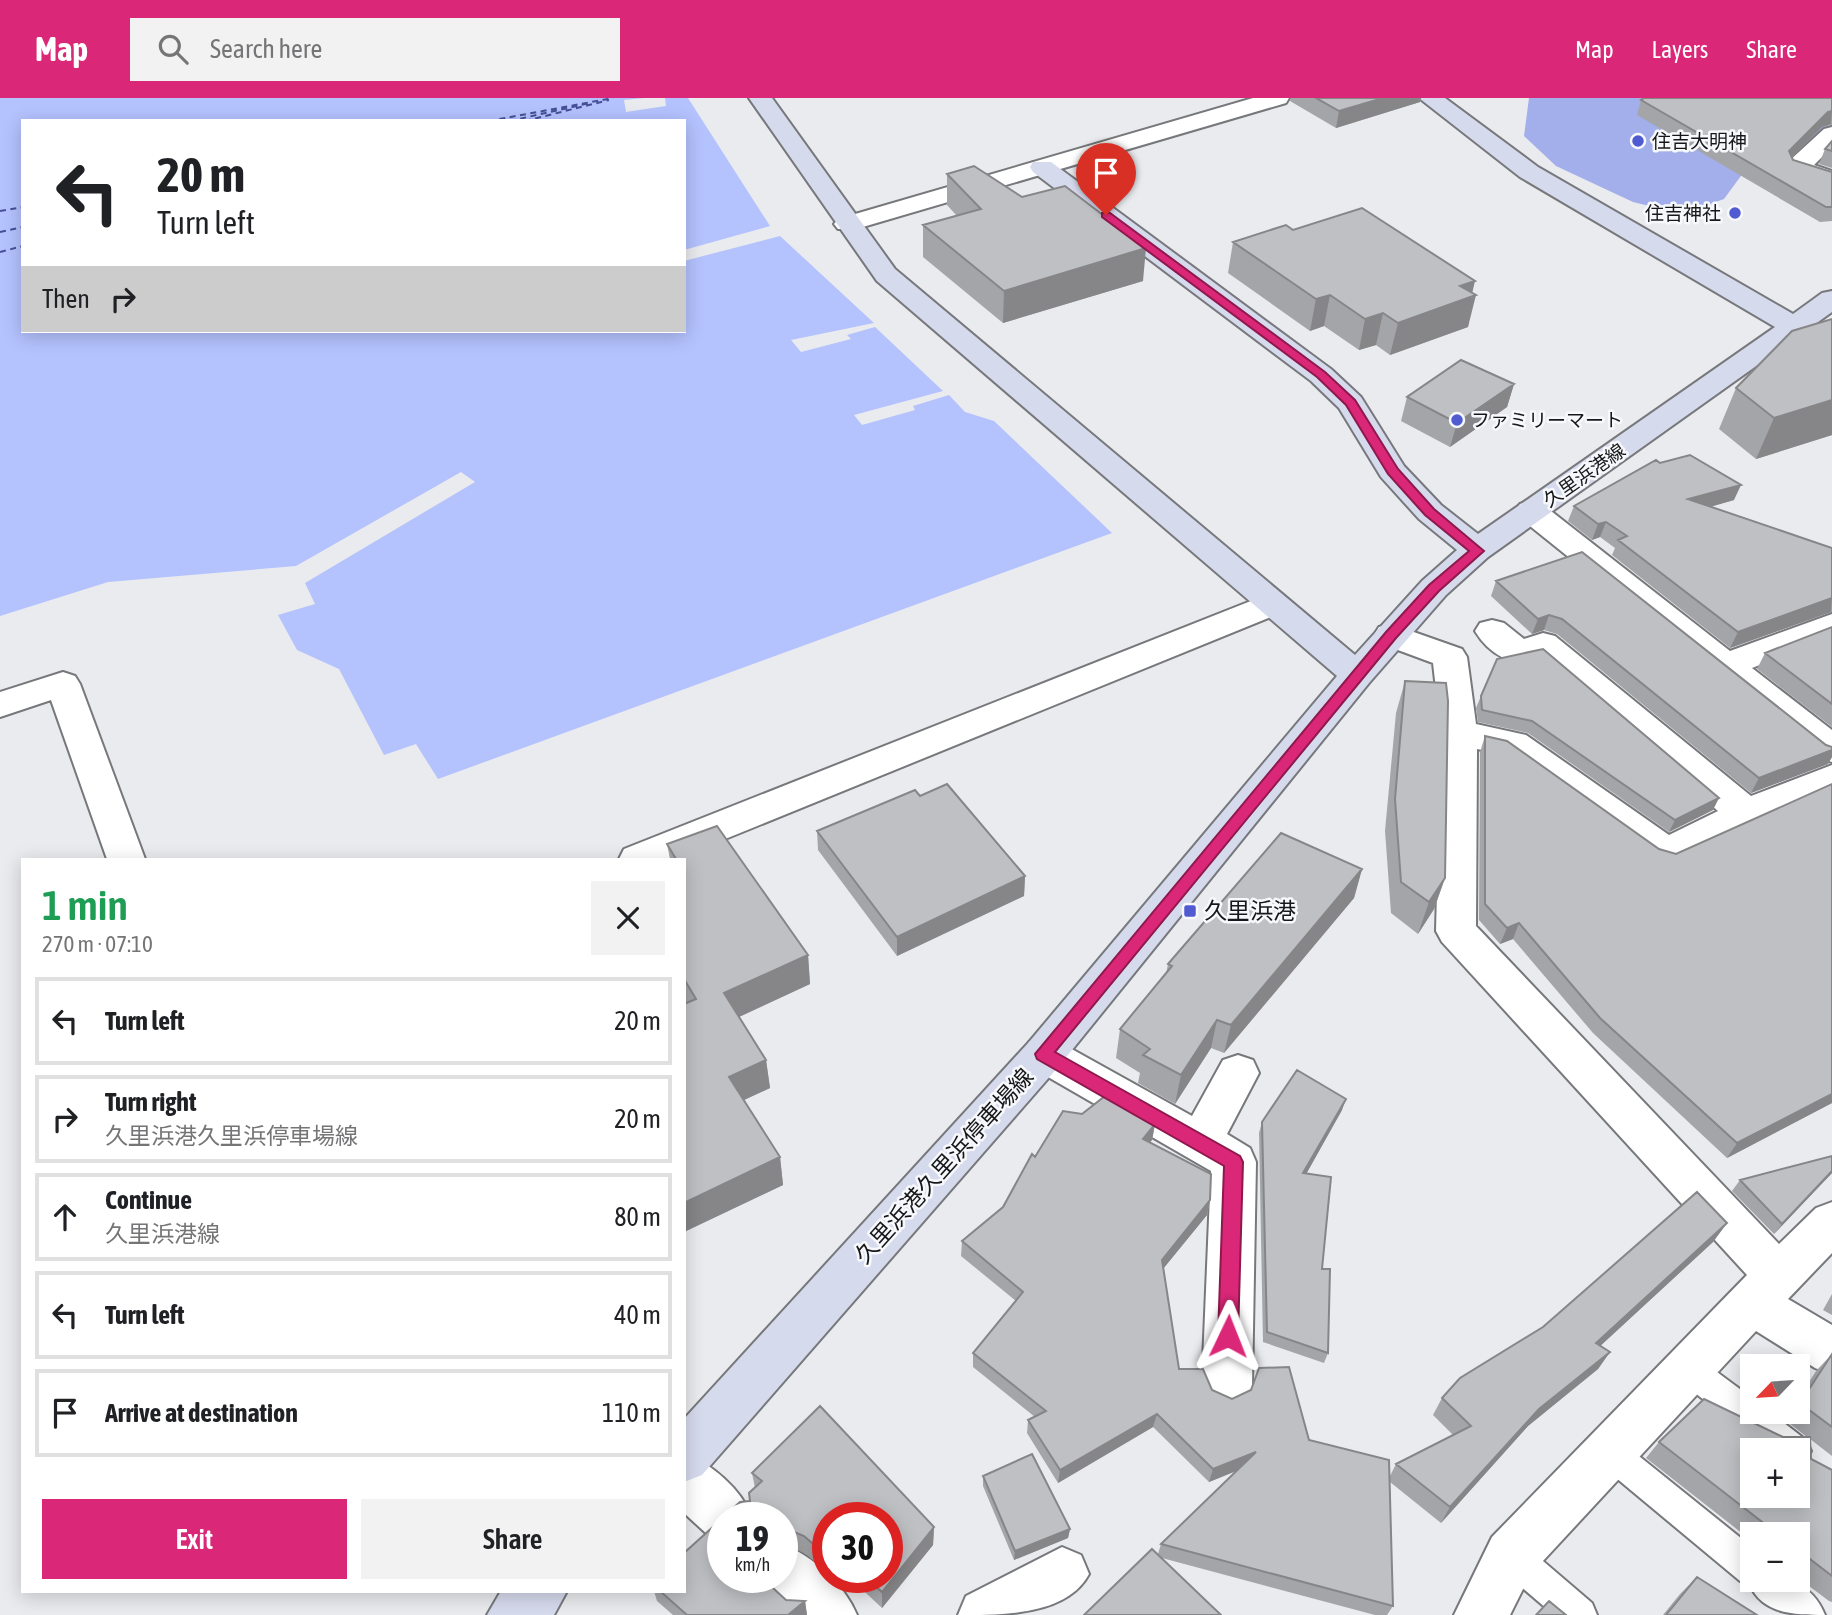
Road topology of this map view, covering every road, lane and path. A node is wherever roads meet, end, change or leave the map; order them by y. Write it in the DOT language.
graph roads {
  1 [pos="760,98"];
  2 [pos="1430,98"];
  3 [pos="1269,99"];
  4 [pos="1832,134"];
  5 [pos="1042,167"];
  6 [pos="1832,178"];
  7 [pos="847,223"];
  8 [pos="1832,299"];
  9 [pos="1794,327"];
  10 [pos="1531,511"];
  11 [pos="1477,551"];
  12 [pos="1271,604"];
  13 [pos="1832,625"];
  14 [pos="1492,631"];
  15 [pos="1391,635"];
  16 [pos="1726,664"];
  17 [pos="1357,675"];
  18 [pos="0,705"];
  19 [pos="1459,733"];
  20 [pos="1832,749"];
  21 [pos="1832,778"];
  22 [pos="1746,813"];
  23 [pos="126,858"];
  24 [pos="640,858"];
  25 [pos="1044,1054"];
  26 [pos="1238,1073"];
  27 [pos="1234,1162"];
  28 [pos="1832,1222"];
  29 [pos="1765,1290"];
  30 [pos="1832,1352"];
  31 [pos="1687,1368"];
  32 [pos="1227,1386"];
  33 [pos="1777,1438"];
  34 [pos="1608,1451"];
  35 [pos="686,1455"];
  36 [pos="686,1480"];
  37 [pos="710,1502"];
  38 [pos="1511,1556"];
  39 [pos="1740,1559"];
  40 [pos="1062,1574"];
  41 [pos="798,1585"];
  42 [pos="1780,1592"];
  43 [pos="538,1593"];
  44 [pos="514,1615"];
  45 [pos="830,1615"];
  46 [pos="985,1615"];
  47 [pos="1481,1615"];
  48 [pos="1580,1615"];
  49 [pos="1808,1615"];
  1 -- 7 [label="street"];
  2 -- 9 [label="street"];
  3 -- 5 [label="street"];
  4 -- 6 [label="street"];
  5 -- 7 [label="street"];
  5 -- 11 [label="street"];
  7 -- 12 [label="street"];
  8 -- 9 [label="street, 久里浜港線"];
  9 -- 10 [label="street, 久里浜港線"];
  10 -- 11 [label="street, 久里浜港線"];
  10 -- 16 [label="street"];
  11 -- 15 [label="street, 久里浜港線"];
  12 -- 17 [label="street"];
  12 -- 24 [label="street"];
  13 -- 16 [label="street"];
  14 -- 22 [label="street"];
  15 -- 17 [label="street, 久里浜港線"];
  15 -- 19 [label="street"];
  16 -- 20 [label="street"];
  17 -- 25 [label="street, 久里浜港久里浜停車場線"];
  18 -- 23 [label="street"];
  19 -- 22 [label="street"];
  19 -- 29 [label="street"];
  21 -- 22 [label="street"];
  25 -- 27 [label="street"];
  25 -- 35 [label="street, 久里浜港久里浜停車場線"];
  26 -- 27 [label="street"];
  27 -- 32 [label="street"];
  28 -- 29 [label="street"];
  29 -- 30 [label="street"];
  29 -- 31 [label="street"];
  31 -- 33 [label="lane"];
  31 -- 34 [label="street"];
  34 -- 38 [label="street"];
  34 -- 39 [label="lane"];
  36 -- 37 [label="street"];
  38 -- 47 [label="street"];
  38 -- 48 [label="lane"];
  40 -- 46 [label="street"];
  41 -- 45 [label="street"];
  42 -- 49 [label="lane"];
  43 -- 44 [label="street"];
}
